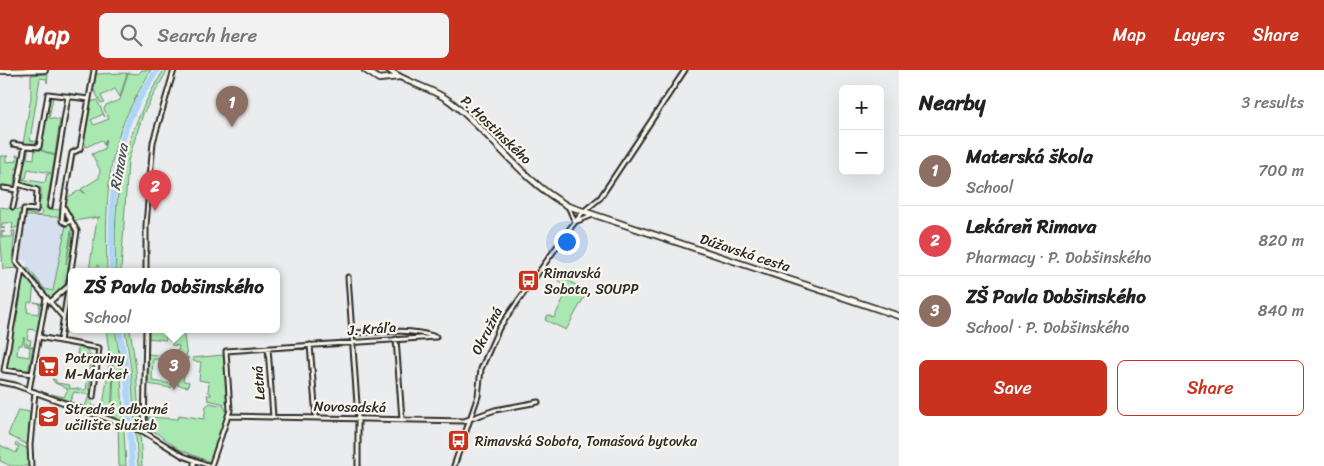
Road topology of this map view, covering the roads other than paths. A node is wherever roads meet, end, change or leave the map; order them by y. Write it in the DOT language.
graph roads {
  1 [pos="45,70"];
  2 [pos="94,70"];
  3 [pos="174,70"];
  4 [pos="365,70"];
  5 [pos="389,70"];
  6 [pos="685,70"];
  7 [pos="0,71"];
  8 [pos="373,72"];
  9 [pos="385,77"];
  10 [pos="403,78"];
  11 [pos="68,96"];
  12 [pos="89,99"];
  13 [pos="13,144"];
  14 [pos="25,146"];
  15 [pos="18,184"];
  16 [pos="4,188"];
  17 [pos="17,190"];
  18 [pos="63,206"];
  19 [pos="568,206"];
  20 [pos="14,207"];
  21 [pos="50,207"];
  22 [pos="583,212"];
  23 [pos="593,215"];
  24 [pos="71,221"];
  25 [pos="575,222"];
  26 [pos="71,268"];
  27 [pos="146,268"];
  28 [pos="22,270"];
  29 [pos="348,277"];
  30 [pos="68,286"];
  31 [pos="46,298"];
  32 [pos="50,302"];
  33 [pos="899,316"];
  34 [pos="64,317"];
  35 [pos="146,333"];
  36 [pos="353,333"];
  37 [pos="39,337"];
  38 [pos="396,339"];
  39 [pos="60,341"];
  40 [pos="354,342"];
  41 [pos="310,345"];
  42 [pos="268,348"];
  43 [pos="32,374"];
  44 [pos="0,382"];
  45 [pos="29,390"];
  46 [pos="35,392"];
  47 [pos="93,397"];
  48 [pos="538,402"];
  49 [pos="229,416"];
  50 [pos="273,417"];
  51 [pos="316,418"];
  52 [pos="358,418"];
  53 [pos="471,418"];
  54 [pos="402,419"];
  55 [pos="144,432"];
  56 [pos="194,460"];
  57 [pos="31,466"];
  58 [pos="194,466"];
  59 [pos="210,466"];
  60 [pos="358,466"];
  61 [pos="454,466"];
  1 -- 7 [label="street"];
  2 -- 12 [label="street"];
  3 -- 27 [label="street"];
  4 -- 8 [label="street, P. Hostinského"];
  5 -- 9 [label="street, P. Hostinského"];
  5 -- 10 [label="street, P. Hostinského"];
  6 -- 22 [label="street, Okružná"];
  8 -- 9 [label="street, P. Hostinského"];
  9 -- 10 [label="street, P. Hostinského"];
  10 -- 19 [label="street, P. Hostinského"];
  11 -- 12 [label="street"];
  11 -- 14 [label="street"];
  11 -- 21 [label="street"];
  12 -- 18 [label="street"];
  13 -- 14 [label="street"];
  14 -- 15 [label="street"];
  15 -- 17 [label="street"];
  15 -- 28 [label="street"];
  16 -- 17 [label="street"];
  17 -- 20 [label="street"];
  18 -- 24 [label="street"];
  18 -- 24 [label="street"];
  19 -- 22 [label="street, P. Hostinského"];
  19 -- 25 [label="street"];
  22 -- 23 [label="street, Dúžavská cesta"];
  22 -- 25 [label="street, Okružná"];
  23 -- 25 [label="street"];
  23 -- 33 [label="street, Dúžavská cesta"];
  24 -- 26 [label="street"];
  25 -- 53 [label="street, Okružná"];
  28 -- 31 [label="street"];
  28 -- 43 [label="street"];
  29 -- 36 [label="street"];
  30 -- 32 [label="street"];
  30 -- 34 [label="street"];
  31 -- 32 [label="street"];
  31 -- 37 [label="street"];
  32 -- 34 [label="street"];
  34 -- 39 [label="street"];
  35 -- 55 [label="street"];
  36 -- 38 [label="street, J. Kráľa"];
  36 -- 40 [label="street"];
  37 -- 39 [label="street"];
  37 -- 43 [label="street"];
  38 -- 40 [label="street, J. Kráľa"];
  38 -- 54 [label="street"];
  39 -- 47 [label="street"];
  40 -- 41 [label="street, J. Kráľa"];
  40 -- 52 [label="street"];
  41 -- 42 [label="street, J. Kráľa"];
  41 -- 51 [label="street"];
  42 -- 49 [label="street, J. Kráľa"];
  42 -- 50 [label="street, Letná"];
  43 -- 45 [label="street"];
  44 -- 45 [label="street"];
  45 -- 46 [label="street"];
  46 -- 55 [label="street"];
  46 -- 57 [label="street"];
  48 -- 53 [label="street, Novosadská"];
  49 -- 50 [label="street, Novosadská"];
  49 -- 59 [label="street"];
  50 -- 51 [label="street, Novosadská"];
  51 -- 52 [label="street, Novosadská"];
  52 -- 54 [label="street, Novosadská"];
  52 -- 60 [label="street"];
  53 -- 54 [label="street, Novosadská"];
  53 -- 61 [label="street, Okružná"];
  55 -- 56 [label="street"];
  56 -- 58 [label="street"];
  56 -- 59 [label="street"];
}
